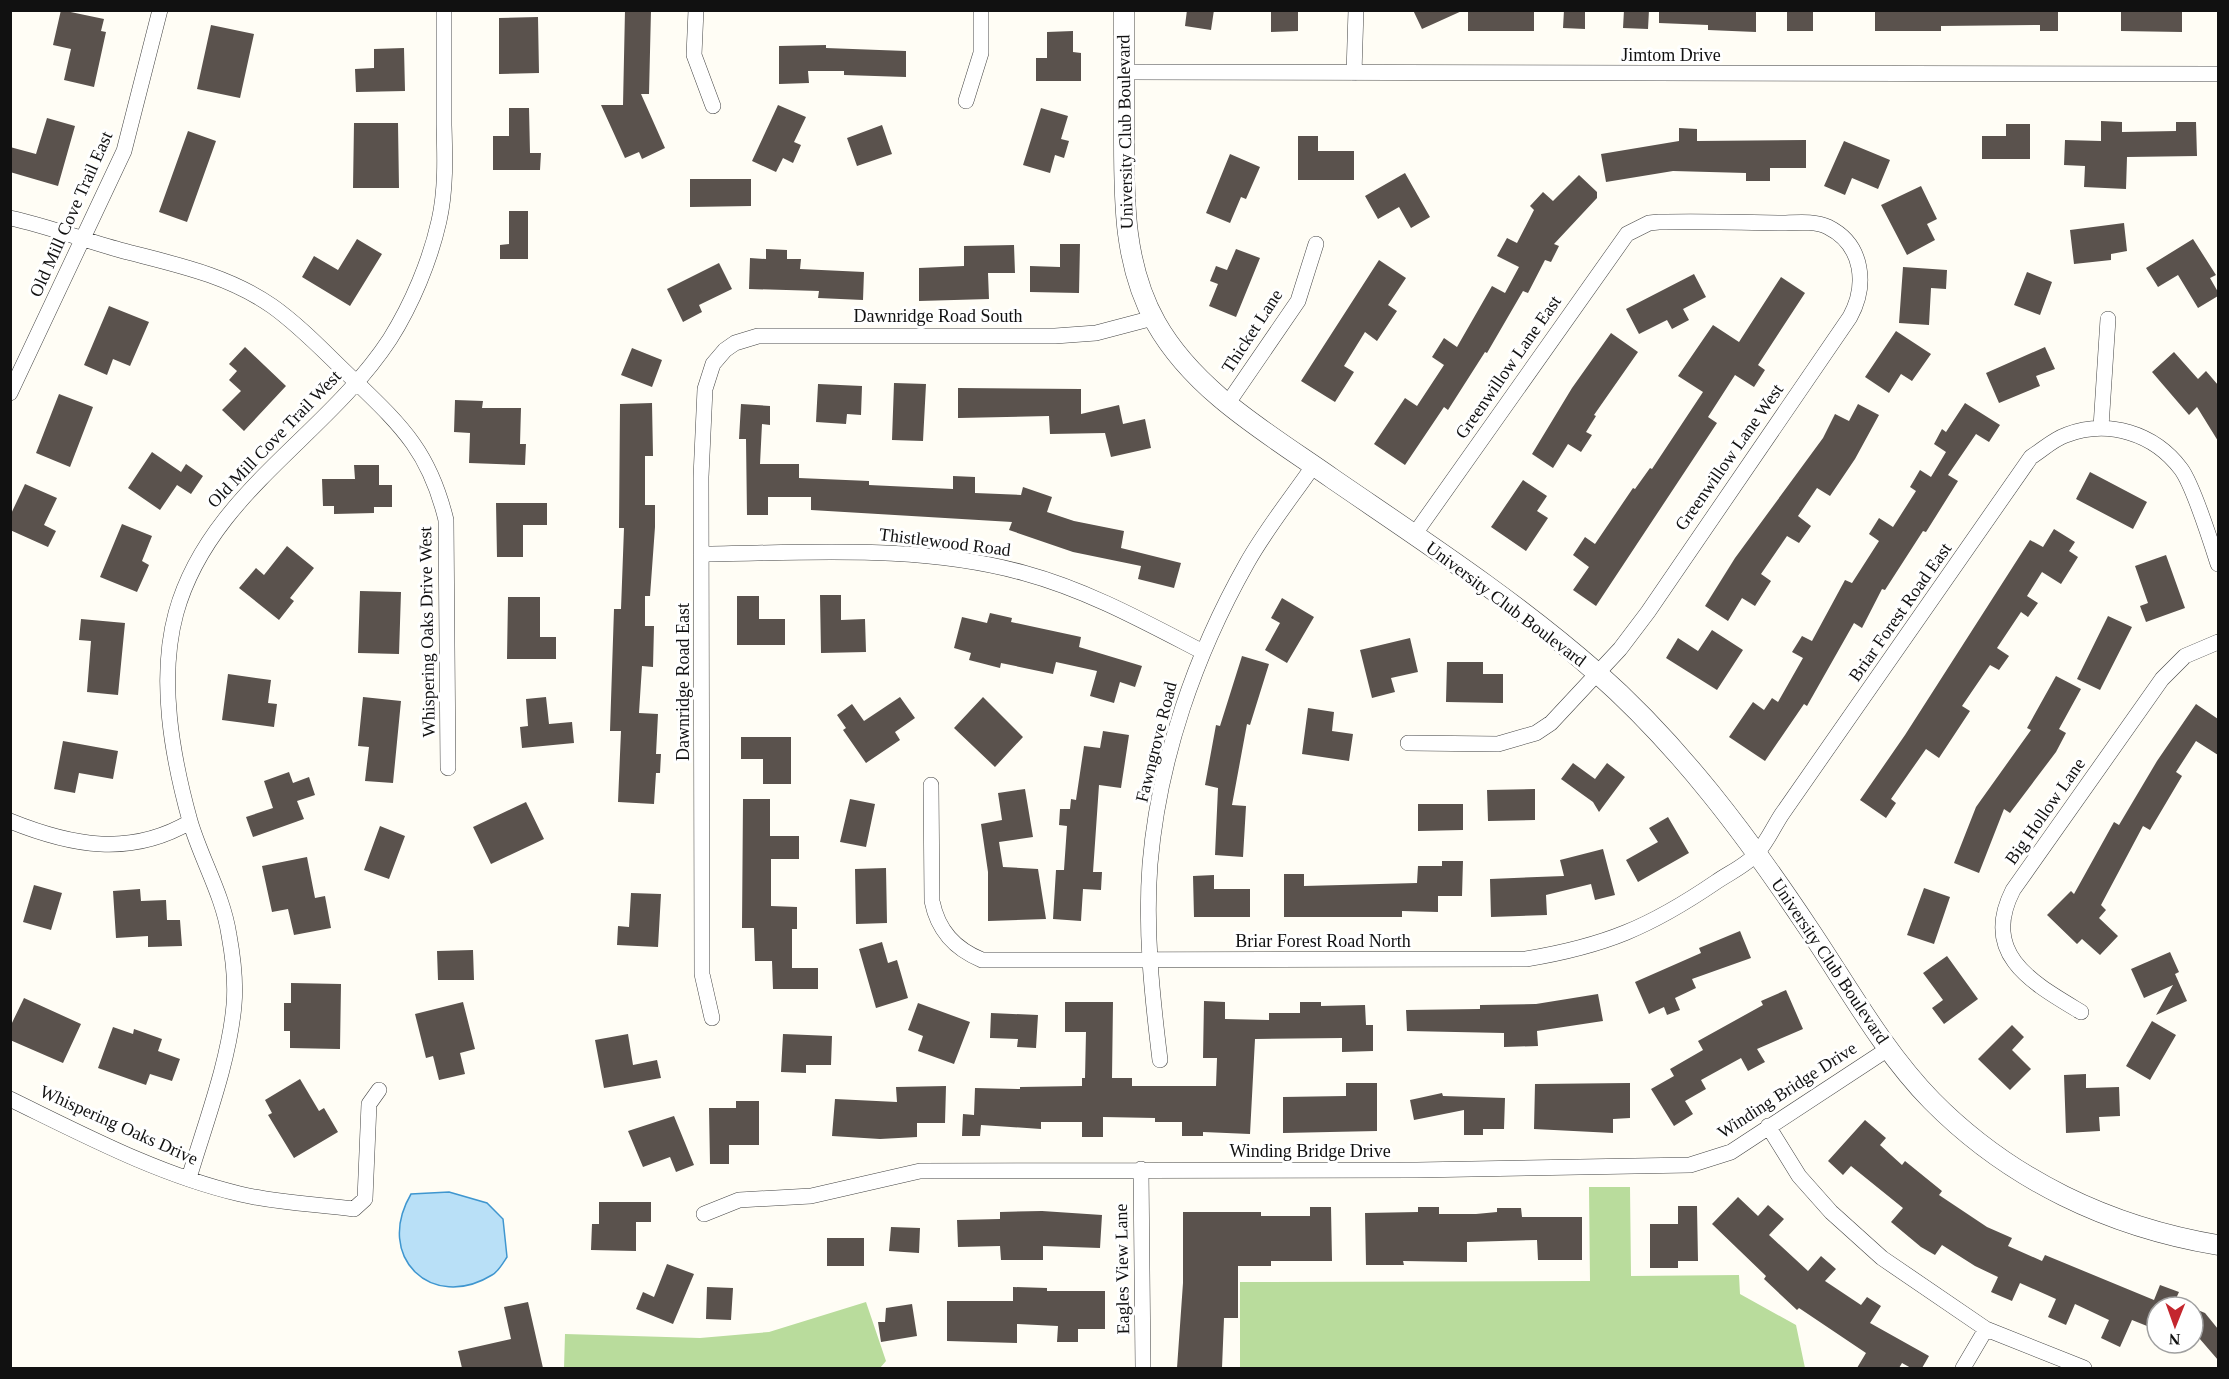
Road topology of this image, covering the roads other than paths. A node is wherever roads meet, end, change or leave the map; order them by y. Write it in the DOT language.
graph roads {
  1 [pos="160,10"];
  2 [pos="444,10"];
  3 [pos="696,10"];
  4 [pos="981,10"];
  5 [pos="1124,10"];
  6 [pos="1356,10"];
  7 [pos="1124,72"];
  8 [pos="1354,73"];
  9 [pos="2218,74"];
  10 [pos="966,101"];
  11 [pos="713,106"];
  12 [pos="10,218"];
  13 [pos="1639,227"];
  14 [pos="83,238"];
  15 [pos="1316,244"];
  16 [pos="1153,318"];
  17 [pos="2108,320"];
  18 [pos="725,350"];
  19 [pos="356,382"];
  20 [pos="10,393"];
  21 [pos="1228,404"];
  22 [pos="2101,427"];
  23 [pos="1314,465"];
  24 [pos="1414,535"];
  25 [pos="701,554"];
  26 [pos="2218,564"];
  27 [pos="2218,642"];
  28 [pos="1203,652"];
  29 [pos="1598,674"];
  30 [pos="1408,743"];
  31 [pos="448,768"];
  32 [pos="931,785"];
  33 [pos="10,821"];
  34 [pos="190,822"];
  35 [pos="1757,853"];
  36 [pos="1149,962"];
  37 [pos="2081,1012"];
  38 [pos="712,1018"];
  39 [pos="1888,1049"];
  40 [pos="1161,1060"];
  41 [pos="379,1090"];
  42 [pos="10,1099"];
  43 [pos="1768,1126"];
  44 [pos="1141,1169"];
  45 [pos="189,1178"];
  46 [pos="704,1214"];
  47 [pos="2218,1245"];
  48 [pos="1986,1329"];
  49 [pos="1143,1368"];
  50 [pos="1963,1368"];
  51 [pos="2084,1368"];
  1 -- 14 [label="street, Old Mill Cove Trail East"];
  2 -- 19 [label="street, Old Mill Cove Trail West"];
  3 -- 11 [label="street"];
  4 -- 10 [label="street"];
  5 -- 7 [label="street, University Club Boulevard"];
  6 -- 8 [label="street"];
  7 -- 8 [label="street, Jimtom Drive"];
  7 -- 16 [label="street, University Club Boulevard"];
  8 -- 9 [label="street, Jimtom Drive"];
  12 -- 14 [label="street"];
  13 -- 24 [label="street, Greenwillow Lane East"];
  13 -- 29 [label="street, Greenwillow Lane West"];
  14 -- 19 [label="street"];
  14 -- 20 [label="street, Old Mill Cove Trail East"];
  15 -- 21 [label="street, Thicket Lane"];
  16 -- 18 [label="street, Dawnridge Road South"];
  16 -- 21 [label="street, University Club Boulevard"];
  17 -- 22 [label="street"];
  18 -- 25 [label="street, Dawnridge Road East"];
  19 -- 31 [label="street, Whispering Oaks Drive West"];
  19 -- 34 [label="street, Old Mill Cove Trail West"];
  21 -- 23 [label="street, University Club Boulevard"];
  22 -- 26 [label="street"];
  22 -- 35 [label="street, Briar Forest Road East"];
  23 -- 24 [label="street, University Club Boulevard"];
  23 -- 28 [label="street, Fawngrove Road"];
  24 -- 29 [label="street, University Club Boulevard"];
  25 -- 28 [label="street, Thistlewood Road"];
  25 -- 38 [label="street, Dawnridge Road East"];
  27 -- 37 [label="street, Big Hollow Lane"];
  28 -- 36 [label="street, Fawngrove Road"];
  29 -- 30 [label="street, Greenwillow Lane West"];
  29 -- 35 [label="street, University Club Boulevard"];
  32 -- 36 [label="street, Briar Forest Road North"];
  33 -- 34 [label="street"];
  34 -- 45 [label="street, Old Mill Cove Trail West"];
  35 -- 36 [label="street, Briar Forest Road North"];
  35 -- 39 [label="street, University Club Boulevard"];
  36 -- 40 [label="street, Fawngrove Road"];
  39 -- 43 [label="street, Winding Bridge Drive"];
  39 -- 47 [label="street, University Club Boulevard"];
  41 -- 45 [label="street, Whispering Oaks Drive"];
  42 -- 45 [label="street, Whispering Oaks Drive"];
  43 -- 44 [label="street, Winding Bridge Drive"];
  43 -- 48 [label="street"];
  44 -- 46 [label="street, Winding Bridge Drive"];
  44 -- 49 [label="street, Eagles View Lane"];
  48 -- 50 [label="street"];
  48 -- 51 [label="street"];
}
